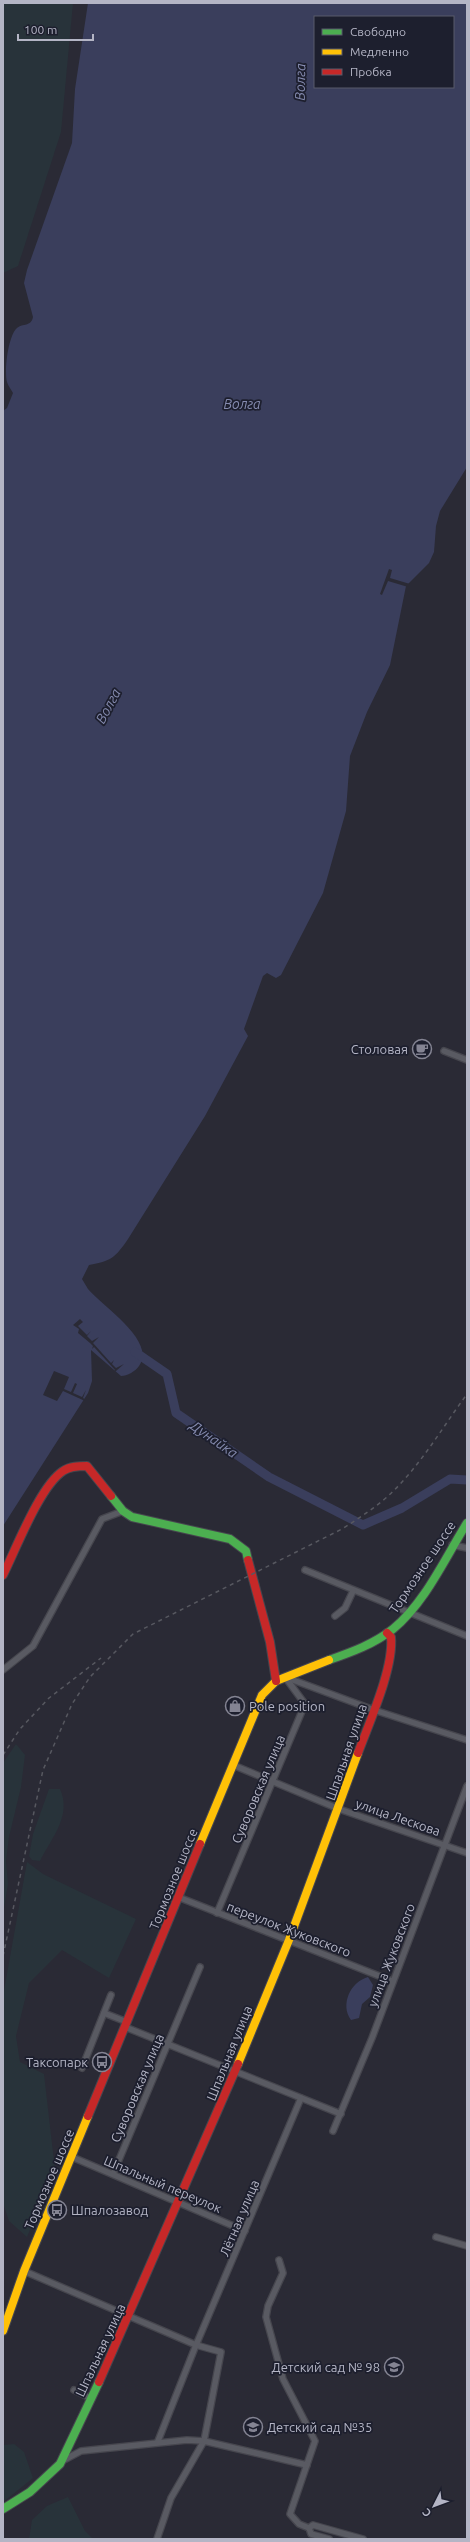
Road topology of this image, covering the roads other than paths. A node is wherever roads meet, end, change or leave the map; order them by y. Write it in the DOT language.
graph roads {
  1 [pos="444,1051"];
  2 [pos="467,1060"];
  3 [pos="123,1511"];
  4 [pos="467,1523"];
  5 [pos="452,1545"];
  6 [pos="467,1548"];
  7 [pos="305,1570"];
  8 [pos="3,1575"];
  9 [pos="353,1591"];
  10 [pos="408,1613"];
  11 [pos="335,1616"];
  12 [pos="387,1633"];
  13 [pos="467,1636"];
  14 [pos="3,1670"];
  15 [pos="285,1677"];
  16 [pos="276,1681"];
  17 [pos="374,1710"];
  18 [pos="467,1740"];
  19 [pos="233,1765"];
  20 [pos="273,1780"];
  21 [pos="467,1786"];
  22 [pos="339,1809"];
  23 [pos="446,1845"];
  24 [pos="467,1854"];
  25 [pos="178,1897"];
  26 [pos="217,1913"];
  27 [pos="288,1940"];
  28 [pos="200,1967"];
  29 [pos="392,1981"];
  30 [pos="111,1995"];
  31 [pos="104,2013"];
  32 [pos="126,2024"];
  33 [pos="167,2043"];
  34 [pos="82,2068"];
  35 [pos="234,2070"];
  36 [pos="301,2098"];
  37 [pos="341,2114"];
  38 [pos="334,2131"];
  39 [pos="72,2157"];
  40 [pos="113,2174"];
  41 [pos="178,2202"];
  42 [pos="245,2231"];
  43 [pos="436,2237"];
  44 [pos="467,2246"];
  45 [pos="278,2260"];
  46 [pos="24,2271"];
  47 [pos="129,2315"];
  48 [pos="3,2331"];
  49 [pos="196,2345"];
  50 [pos="74,2390"];
  51 [pos="90,2398"];
  52 [pos="158,2441"];
  53 [pos="204,2441"];
  54 [pos="60,2464"];
  55 [pos="307,2465"];
  56 [pos="3,2509"];
  57 [pos="309,2528"];
  58 [pos="158,2539"];
  59 [pos="329,2539"];
  60 [pos="363,2539"];
  1 -- 2 [label="street"];
  3 -- 8 [label="street"];
  3 -- 14 [label="street"];
  3 -- 16 [label="street"];
  4 -- 5 [label="street, Тормозное шоссе"];
  5 -- 6 [label="street"];
  5 -- 10 [label="street, Тормозное шоссе"];
  7 -- 9 [label="street"];
  9 -- 10 [label="street"];
  9 -- 11 [label="street"];
  10 -- 12 [label="street, Тормозное шоссе"];
  10 -- 13 [label="street"];
  12 -- 15 [label="street, Тормозное шоссе"];
  12 -- 17 [label="street, Шпальная улица"];
  15 -- 16 [label="street, Тормозное шоссе"];
  15 -- 17 [label="street"];
  15 -- 20 [label="street, Суворовская улица"];
  16 -- 19 [label="street, Тормозное шоссе"];
  17 -- 18 [label="street"];
  17 -- 22 [label="street, Шпальная улица"];
  19 -- 20 [label="street, улица Лескова"];
  19 -- 25 [label="street, Тормозное шоссе"];
  20 -- 22 [label="street, улица Лескова"];
  20 -- 26 [label="street, Суворовская улица"];
  21 -- 23 [label="street, улица Жуковского"];
  22 -- 23 [label="street, улица Лескова"];
  22 -- 27 [label="street, Шпальная улица"];
  23 -- 24 [label="street, улица Лескова"];
  23 -- 29 [label="street, улица Жуковского"];
  25 -- 26 [label="street, переулок Жуковского"];
  25 -- 32 [label="street, Тормозное шоссе"];
  26 -- 27 [label="street, переулок Жуковского"];
  27 -- 29 [label="street, переулок Жуковского"];
  27 -- 35 [label="street, Шпальная улица"];
  28 -- 33 [label="street, Суворовская улица"];
  29 -- 37 [label="street, улица Жуковского"];
  30 -- 31 [label="street"];
  31 -- 32 [label="street"];
  31 -- 34 [label="street"];
  32 -- 33 [label="street"];
  32 -- 39 [label="street, Тормозное шоссе"];
  33 -- 35 [label="street"];
  33 -- 40 [label="street, Суворовская улица"];
  35 -- 36 [label="street"];
  35 -- 41 [label="street, Шпальная улица"];
  36 -- 37 [label="street"];
  36 -- 42 [label="street, Лётная улица"];
  37 -- 38 [label="street, улица Жуковского"];
  39 -- 40 [label="street, Шпальный переулок"];
  39 -- 46 [label="street, Тормозное шоссе"];
  40 -- 41 [label="street, Шпальный переулок"];
  41 -- 42 [label="street, Шпальный переулок"];
  41 -- 47 [label="street, Шпальная улица"];
  42 -- 49 [label="street, Лётная улица"];
  43 -- 44 [label="street"];
  45 -- 55 [label="street"];
  46 -- 47 [label="street"];
  46 -- 48 [label="street, Тормозное шоссе"];
  47 -- 49 [label="street"];
  47 -- 51 [label="street, Шпальная улица"];
  49 -- 52 [label="street, Лётная улица"];
  49 -- 53 [label="street"];
  50 -- 51 [label="street"];
  51 -- 54 [label="street, Шпальная улица"];
  52 -- 53 [label="street"];
  52 -- 54 [label="street"];
  53 -- 55 [label="street"];
  53 -- 58 [label="street"];
  54 -- 56 [label="street, Шпальная улица"];
  55 -- 57 [label="street"];
  57 -- 59 [label="street"];
  57 -- 60 [label="street"];
}
